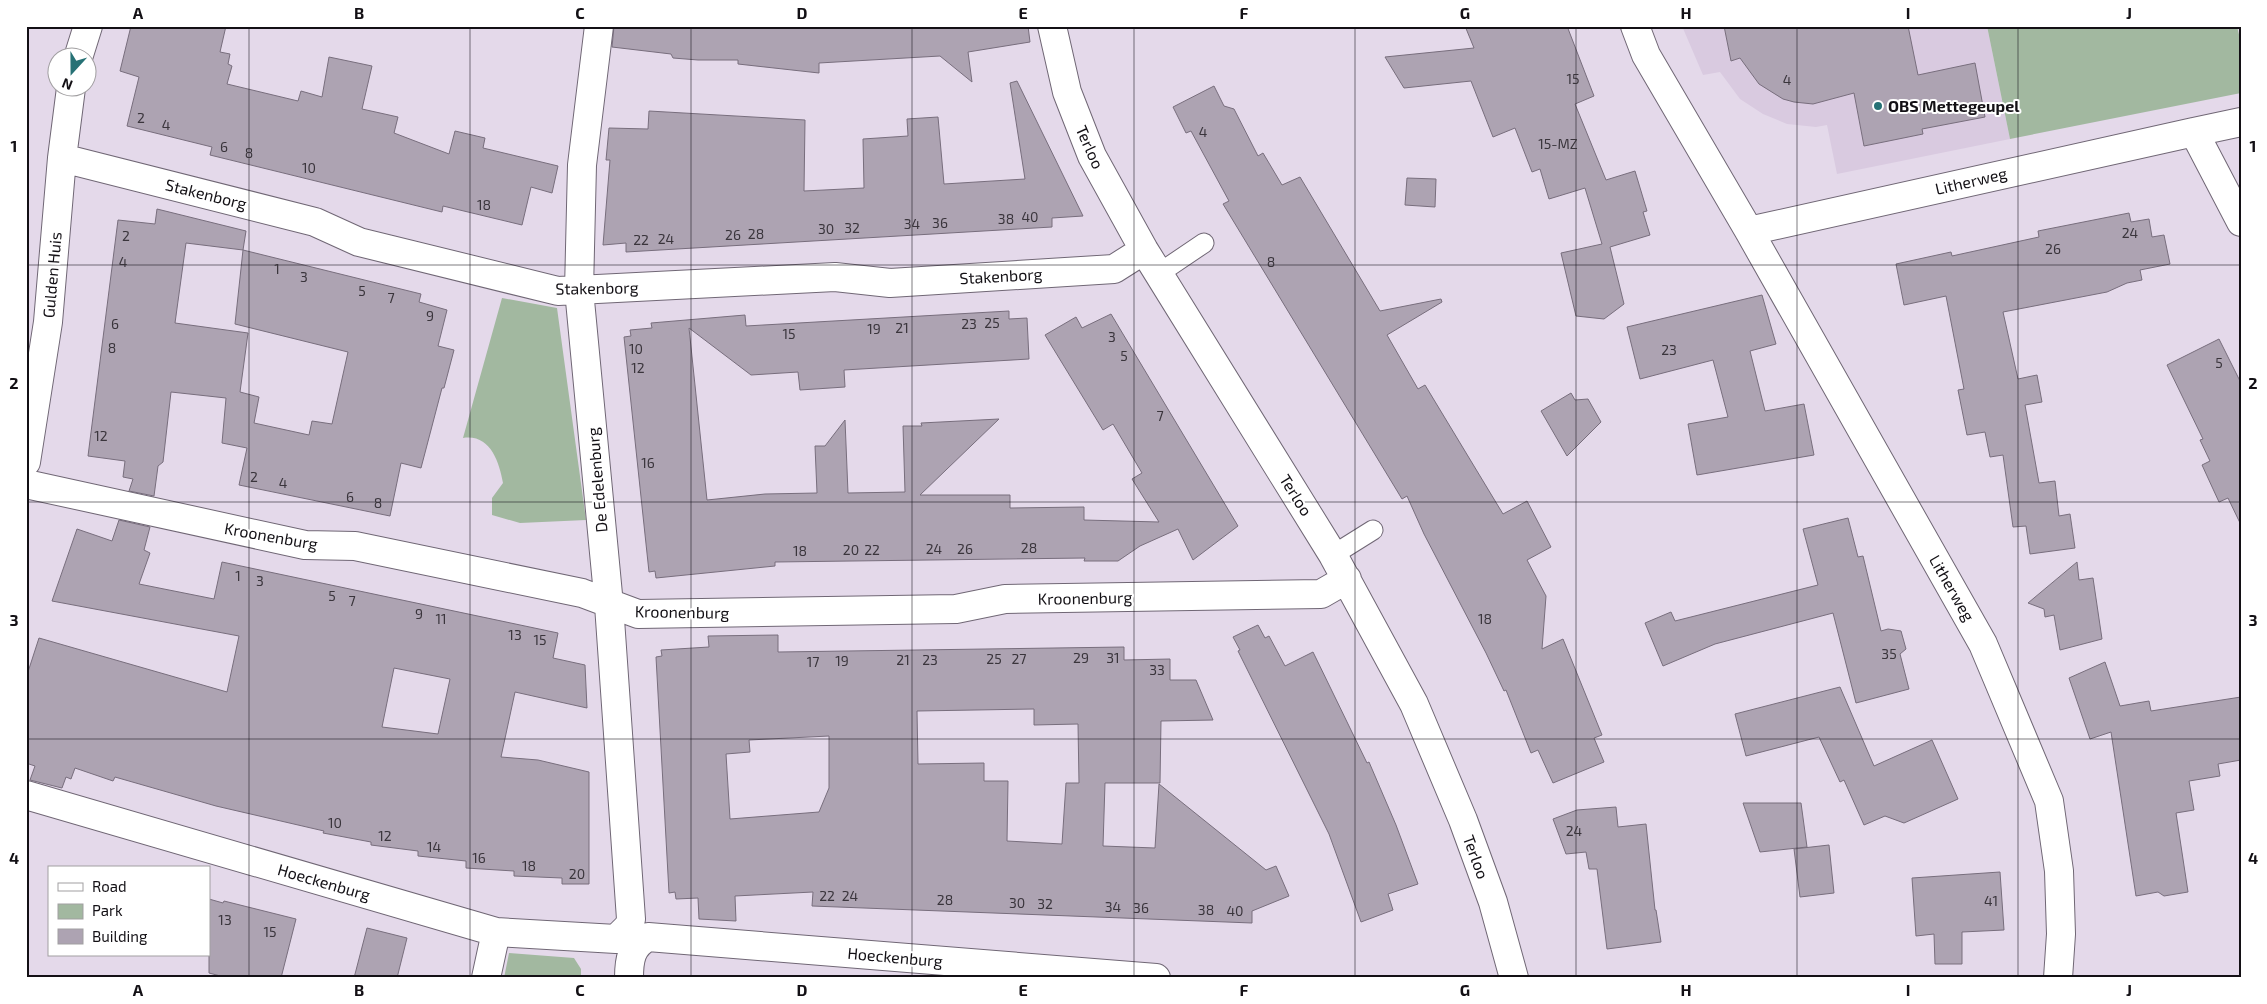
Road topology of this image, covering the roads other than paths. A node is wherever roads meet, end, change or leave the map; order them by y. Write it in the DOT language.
graph roads {
  1 [pos="88,26"];
  2 [pos="599,26"];
  3 [pos="1052,26"];
  4 [pos="1635,26"];
  5 [pos="81,48"];
  6 [pos="71,98"];
  7 [pos="2241,122"];
  8 [pos="2194,132"];
  9 [pos="62,158"];
  10 [pos="2241,222"];
  11 [pos="1749,231"];
  12 [pos="1204,243"];
  13 [pos="1144,250"];
  14 [pos="1158,274"];
  15 [pos="579,290"];
  16 [pos="26,462"];
  17 [pos="26,484"];
  18 [pos="1373,530"];
  19 [pos="1333,555"];
  20 [pos="1347,578"];
  21 [pos="609,605"];
  22 [pos="26,795"];
  23 [pos="496,932"];
  24 [pos="630,939"];
  25 [pos="486,978"];
  26 [pos="629,978"];
  27 [pos="1156,978"];
  28 [pos="1514,978"];
  29 [pos="2058,978"];
  1 -- 5 [label="street"];
  2 -- 15 [label="street, De Edelenburg"];
  3 -- 13 [label="street, Terloo"];
  4 -- 11 [label="street, Litherweg"];
  6 -- 9 [label="street, Gulden Huis"];
  7 -- 8 [label="street, Litherweg"];
  8 -- 10 [label="street"];
  8 -- 11 [label="street, Litherweg"];
  9 -- 15 [label="street, Stakenborg"];
  9 -- 16 [label="street, Gulden Huis"];
  11 -- 29 [label="street, Litherweg"];
  12 -- 14 [label="lane"];
  13 -- 14 [label="street, Terloo"];
  13 -- 15 [label="street, Stakenborg"];
  14 -- 19 [label="street, Terloo"];
  15 -- 21 [label="street, De Edelenburg"];
  17 -- 21 [label="street, Kroonenburg"];
  18 -- 19 [label="lane"];
  19 -- 20 [label="street, Terloo"];
  20 -- 21 [label="street, Kroonenburg"];
  20 -- 28 [label="street, Terloo"];
  21 -- 24 [label="street, De Edelenburg"];
  22 -- 23 [label="street, Hoeckenburg"];
  23 -- 24 [label="street, Hoeckenburg"];
  23 -- 25 [label="street"];
  24 -- 26 [label="street, De Edelenburg"];
  24 -- 27 [label="street, Hoeckenburg"];
}
